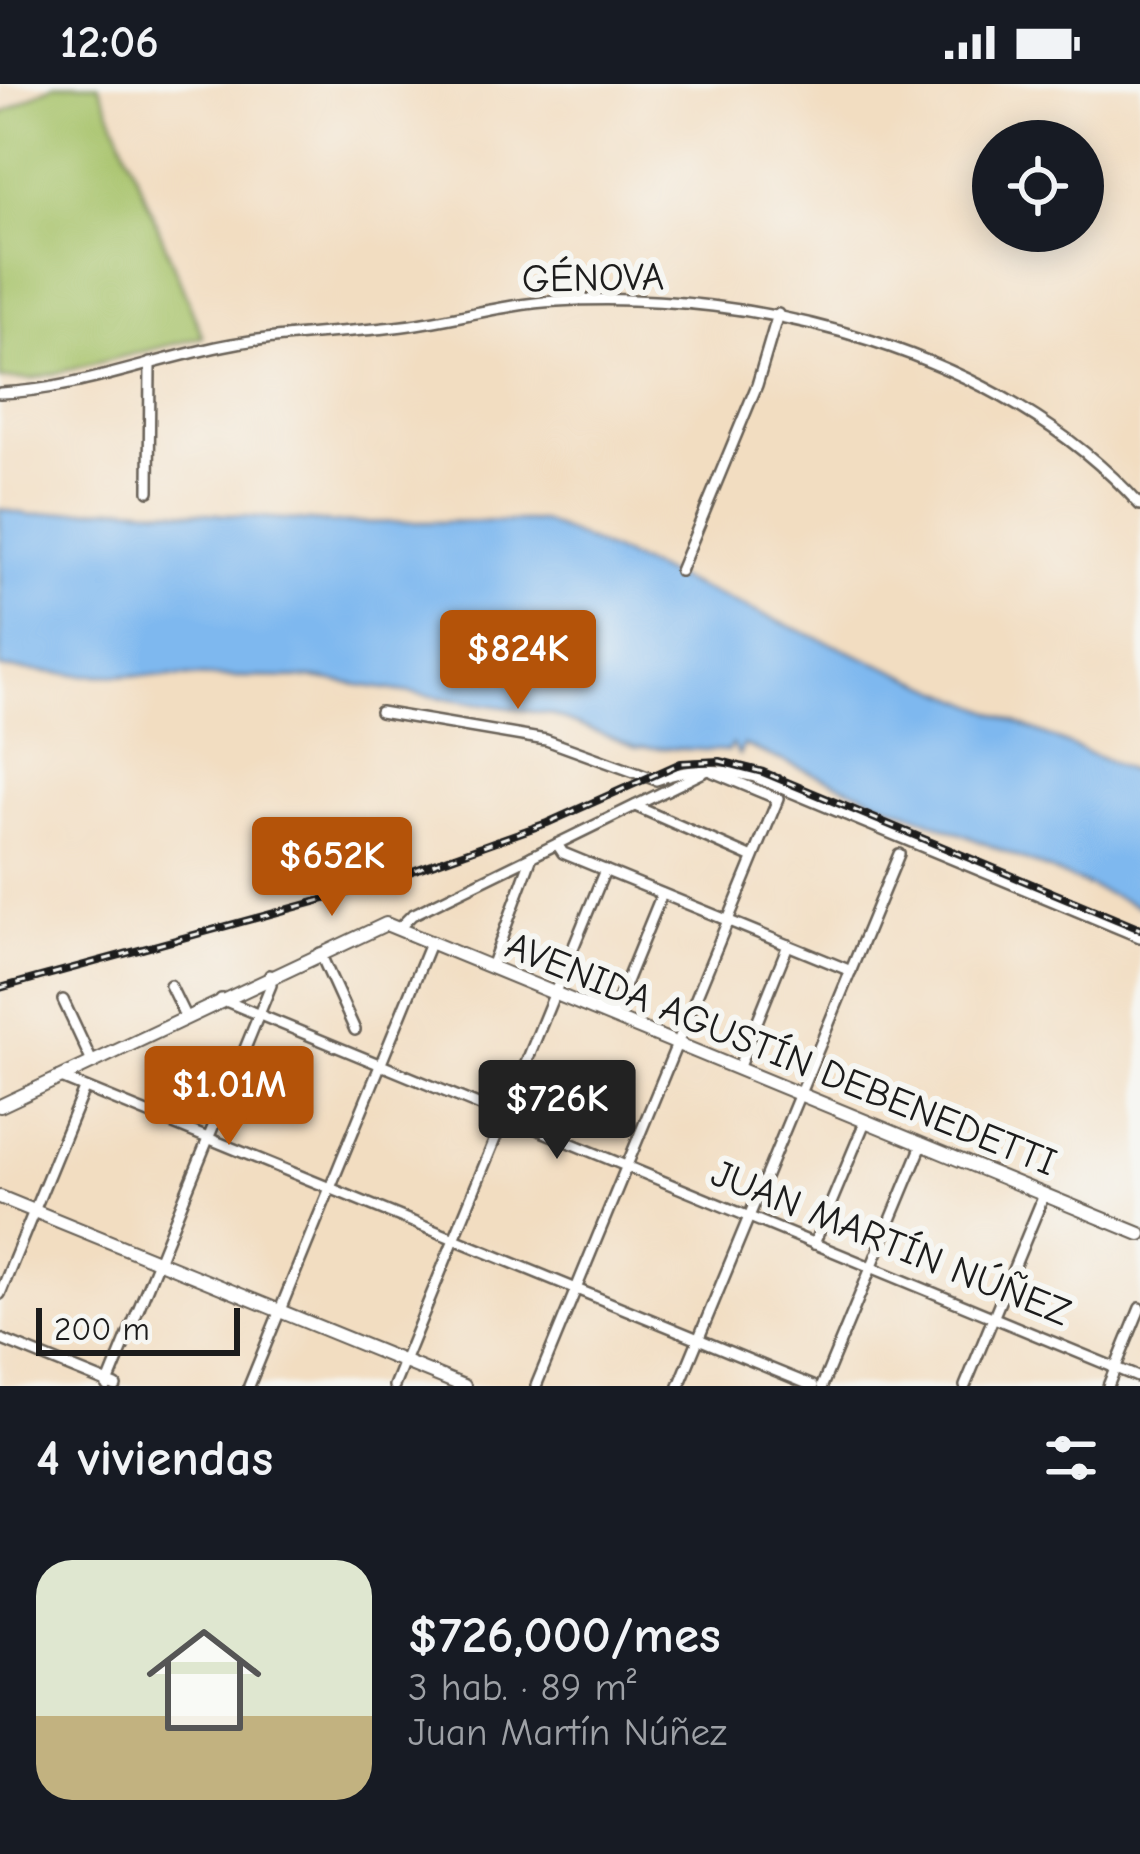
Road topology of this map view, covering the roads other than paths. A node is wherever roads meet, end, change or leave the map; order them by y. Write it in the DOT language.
graph roads {
  1 [pos="778,314"];
  2 [pos="150,363"];
  3 [pos="0,393"];
  4 [pos="149,490"];
  5 [pos="1140,505"];
  6 [pos="680,571"];
  7 [pos="380,712"];
  8 [pos="708,770"];
  9 [pos="634,806"];
  10 [pos="557,844"];
  11 [pos="899,854"];
  12 [pos="532,856"];
  13 [pos="753,858"];
  14 [pos="605,870"];
  15 [pos="662,895"];
  16 [pos="727,921"];
  17 [pos="399,928"];
  18 [pos="1140,938"];
  19 [pos="431,941"];
  20 [pos="788,946"];
  21 [pos="320,952"];
  22 [pos="491,967"];
  23 [pos="850,971"];
  24 [pos="270,975"];
  25 [pos="170,985"];
  26 [pos="554,993"];
  27 [pos="221,999"];
  28 [pos="63,1000"];
  29 [pos="185,1016"];
  30 [pos="613,1016"];
  31 [pos="258,1017"];
  32 [pos="355,1030"];
  33 [pos="677,1042"];
  34 [pos="92,1062"];
  35 [pos="380,1065"];
  36 [pos="739,1069"];
  37 [pos="59,1077"];
  38 [pos="84,1089"];
  39 [pos="799,1095"];
  40 [pos="0,1105"];
  41 [pos="504,1116"];
  42 [pos="865,1122"];
  43 [pos="208,1139"];
  44 [pos="922,1145"];
  45 [pos="627,1167"];
  46 [pos="331,1189"];
  47 [pos="1043,1195"];
  48 [pos="0,1197"];
  49 [pos="34,1211"];
  50 [pos="749,1217"];
  51 [pos="1140,1234"];
  52 [pos="453,1239"];
  53 [pos="814,1244"];
  54 [pos="159,1262"];
  55 [pos="871,1268"];
  56 [pos="576,1288"];
  57 [pos="0,1294"];
  58 [pos="1140,1308"];
  59 [pos="280,1312"];
  60 [pos="993,1318"];
  61 [pos="0,1339"];
  62 [pos="698,1339"];
  63 [pos="404,1362"];
  64 [pos="1116,1368"];
  65 [pos="1140,1378"];
  66 [pos="110,1385"];
  67 [pos="249,1386"];
  68 [pos="394,1386"];
  69 [pos="464,1386"];
  70 [pos="536,1386"];
  71 [pos="679,1386"];
  72 [pos="817,1386"];
  73 [pos="965,1386"];
  74 [pos="1108,1386"];
  1 -- 2 [label="street, GÉNOVA"];
  1 -- 5 [label="street, GÉNOVA"];
  1 -- 6 [label="street"];
  2 -- 3 [label="street, GÉNOVA"];
  2 -- 4 [label="street"];
  7 -- 8 [label="street"];
  8 -- 9 [label="street"];
  8 -- 13 [label="street"];
  8 -- 18 [label="street"];
  9 -- 10 [label="street"];
  9 -- 13 [label="street"];
  10 -- 12 [label="street"];
  10 -- 14 [label="street"];
  11 -- 23 [label="street"];
  12 -- 17 [label="street"];
  12 -- 22 [label="street"];
  13 -- 16 [label="street"];
  14 -- 15 [label="street"];
  14 -- 26 [label="street"];
  15 -- 16 [label="street"];
  15 -- 30 [label="street"];
  16 -- 20 [label="street"];
  16 -- 33 [label="street"];
  17 -- 19 [label="main road, AVENIDA AGUSTÍN DEBENEDETTI"];
  17 -- 21 [label="main road"];
  19 -- 22 [label="main road, AVENIDA AGUSTÍN DEBENEDETTI"];
  19 -- 35 [label="street"];
  20 -- 23 [label="street"];
  20 -- 36 [label="street"];
  21 -- 24 [label="main road"];
  21 -- 32 [label="street"];
  22 -- 26 [label="main road, AVENIDA AGUSTÍN DEBENEDETTI"];
  23 -- 39 [label="street"];
  24 -- 27 [label="main road"];
  24 -- 31 [label="street"];
  25 -- 29 [label="street"];
  26 -- 30 [label="main road, AVENIDA AGUSTÍN DEBENEDETTI"];
  26 -- 41 [label="street"];
  27 -- 29 [label="main road"];
  27 -- 31 [label="street, JUAN MARTÍN NÚÑEZ"];
  28 -- 34 [label="street"];
  29 -- 34 [label="main road"];
  30 -- 33 [label="main road, AVENIDA AGUSTÍN DEBENEDETTI"];
  31 -- 35 [label="street, JUAN MARTÍN NÚÑEZ"];
  31 -- 43 [label="street"];
  33 -- 36 [label="main road, AVENIDA AGUSTÍN DEBENEDETTI"];
  33 -- 45 [label="street"];
  34 -- 37 [label="main road"];
  35 -- 41 [label="street, JUAN MARTÍN NÚÑEZ"];
  35 -- 46 [label="street"];
  36 -- 39 [label="main road, AVENIDA AGUSTÍN DEBENEDETTI"];
  37 -- 38 [label="street"];
  37 -- 40 [label="main road"];
  38 -- 43 [label="street"];
  38 -- 49 [label="street"];
  39 -- 42 [label="main road, AVENIDA AGUSTÍN DEBENEDETTI"];
  39 -- 50 [label="street"];
  41 -- 45 [label="street, JUAN MARTÍN NÚÑEZ"];
  41 -- 52 [label="street"];
  42 -- 44 [label="main road, AVENIDA AGUSTÍN DEBENEDETTI"];
  42 -- 53 [label="street"];
  43 -- 46 [label="street"];
  43 -- 54 [label="street"];
  44 -- 47 [label="main road, AVENIDA AGUSTÍN DEBENEDETTI"];
  44 -- 55 [label="street"];
  45 -- 50 [label="street, JUAN MARTÍN NÚÑEZ"];
  45 -- 56 [label="street"];
  46 -- 52 [label="street"];
  46 -- 59 [label="street"];
  47 -- 51 [label="main road, AVENIDA AGUSTÍN DEBENEDETTI"];
  47 -- 60 [label="street"];
  48 -- 49 [label="main road"];
  49 -- 54 [label="main road"];
  49 -- 57 [label="street"];
  50 -- 53 [label="street, JUAN MARTÍN NÚÑEZ"];
  50 -- 62 [label="street"];
  52 -- 56 [label="street"];
  52 -- 63 [label="street"];
  53 -- 55 [label="street, JUAN MARTÍN NÚÑEZ"];
  54 -- 59 [label="main road"];
  54 -- 66 [label="street"];
  55 -- 60 [label="street, JUAN MARTÍN NÚÑEZ"];
  55 -- 72 [label="street"];
  56 -- 62 [label="street"];
  56 -- 70 [label="street"];
  58 -- 64 [label="street"];
  59 -- 63 [label="main road"];
  59 -- 67 [label="street"];
  60 -- 64 [label="street, JUAN MARTÍN NÚÑEZ"];
  60 -- 73 [label="street"];
  61 -- 66 [label="street"];
  62 -- 71 [label="street"];
  62 -- 72 [label="street"];
  63 -- 68 [label="street"];
  63 -- 69 [label="main road"];
  64 -- 65 [label="street, JUAN MARTÍN NÚÑEZ"];
  64 -- 74 [label="street"];
}
